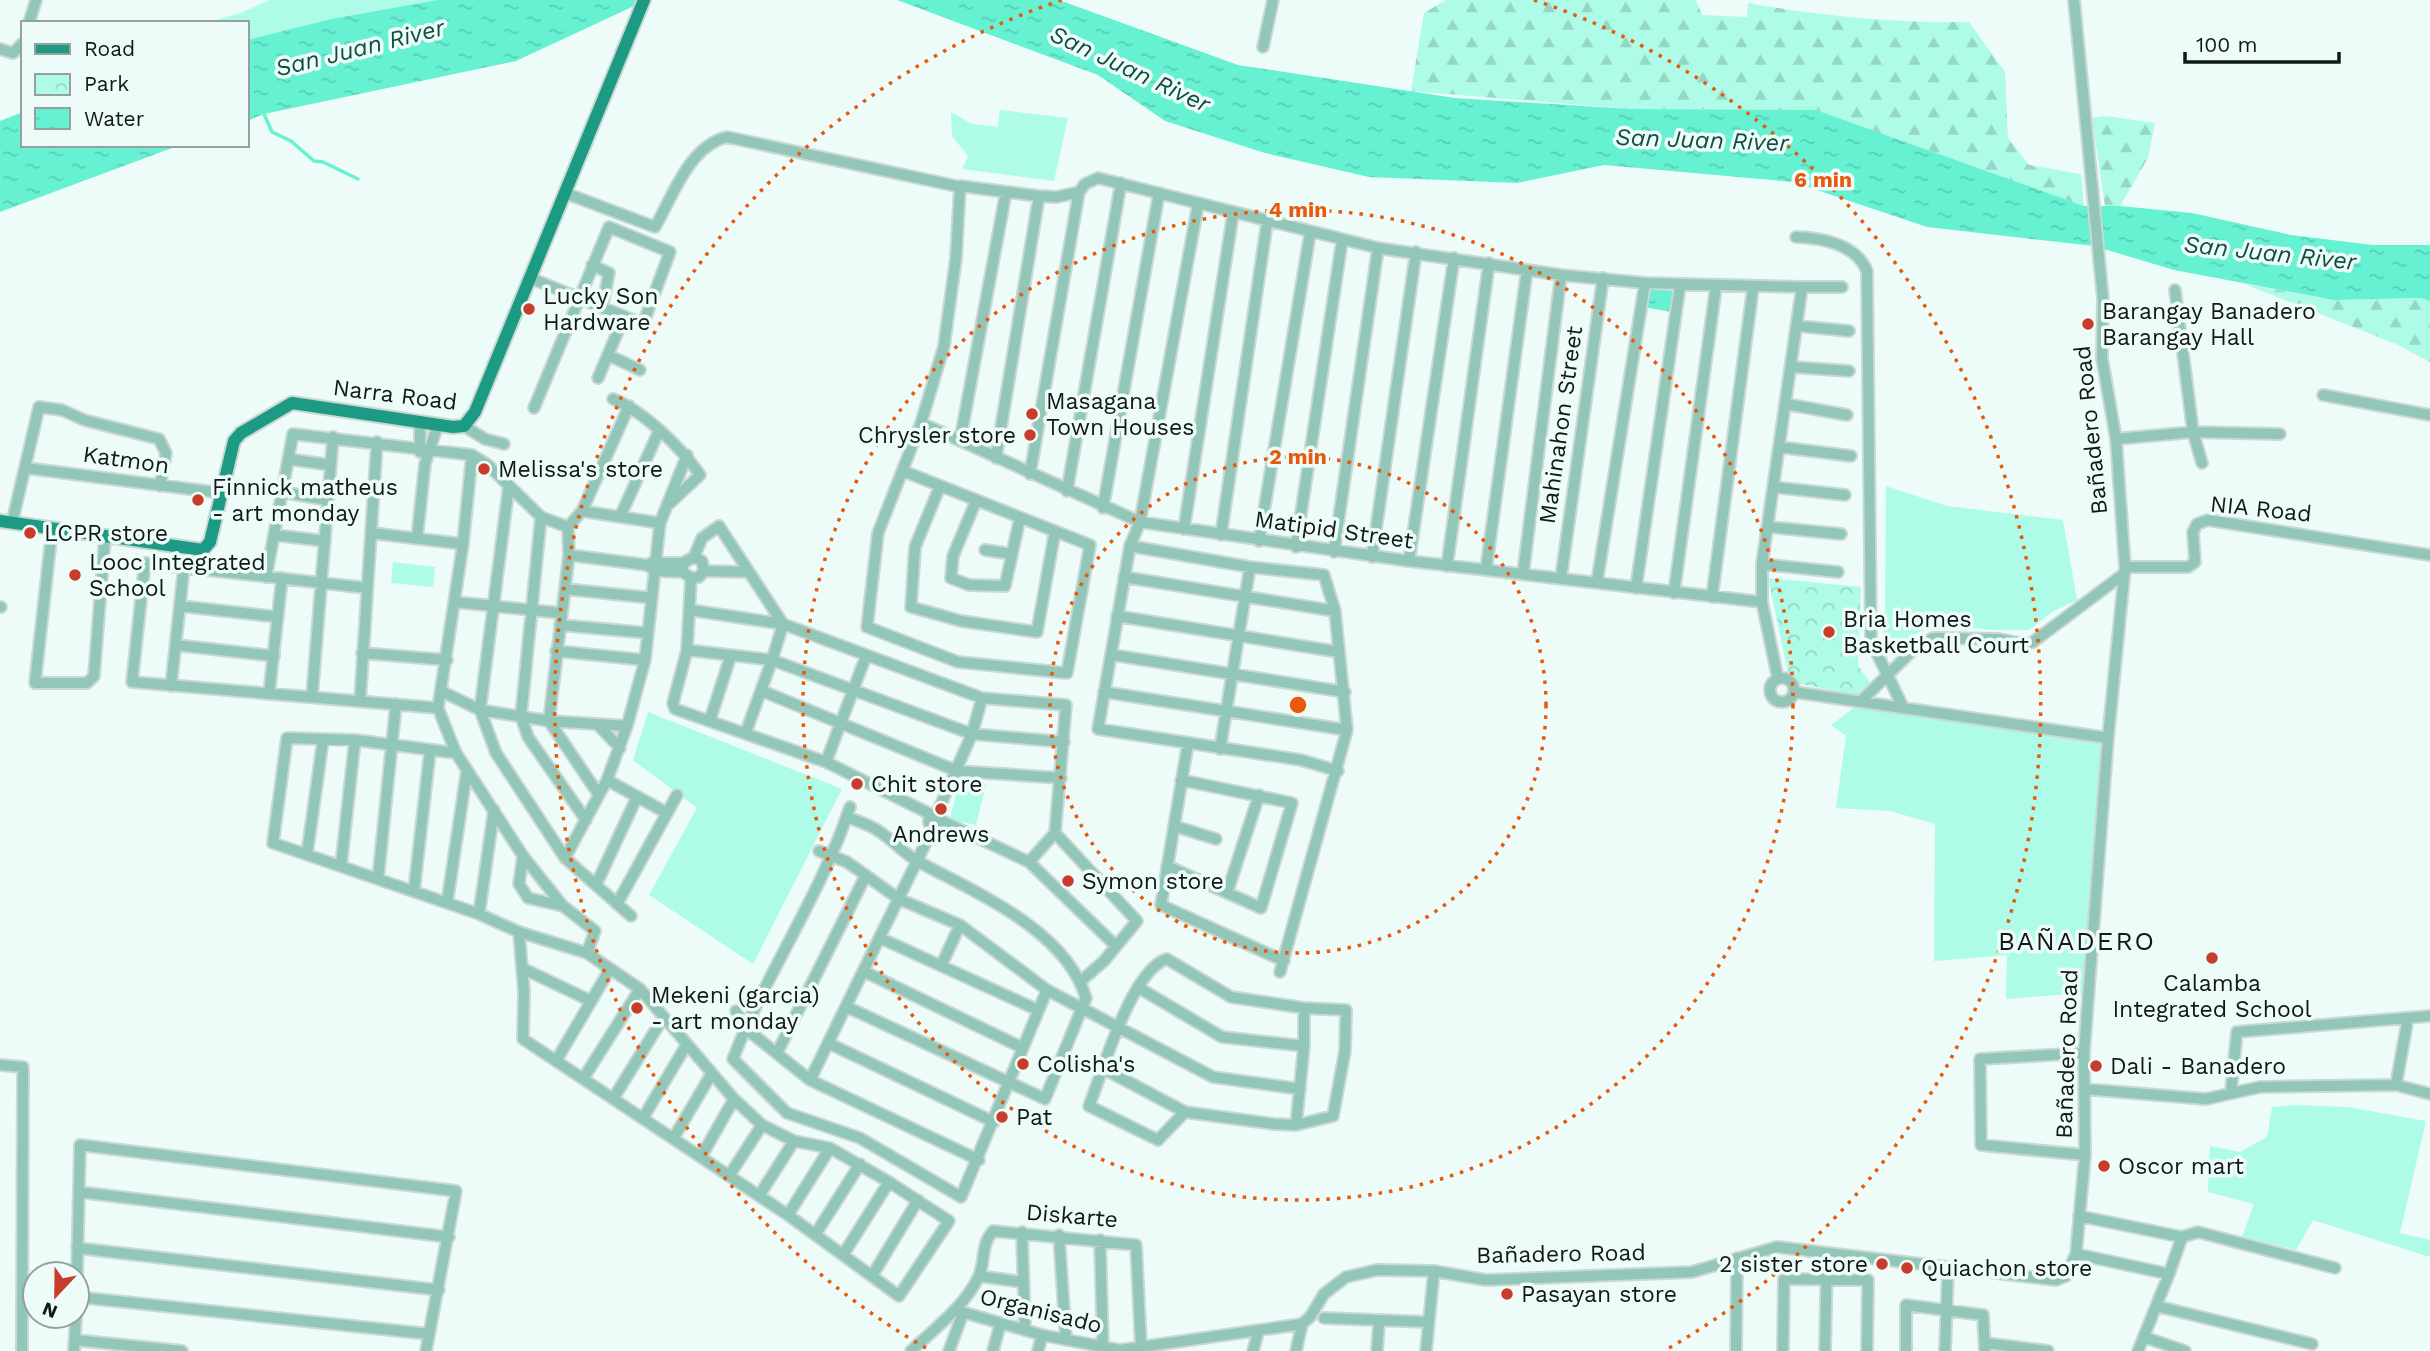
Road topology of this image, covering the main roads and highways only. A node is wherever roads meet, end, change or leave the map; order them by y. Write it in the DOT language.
graph roads {
  1 [pos="644,0"];
  2 [pos="6,522"];
  1 -- 2 [label="main road, Narra Road"];
}
